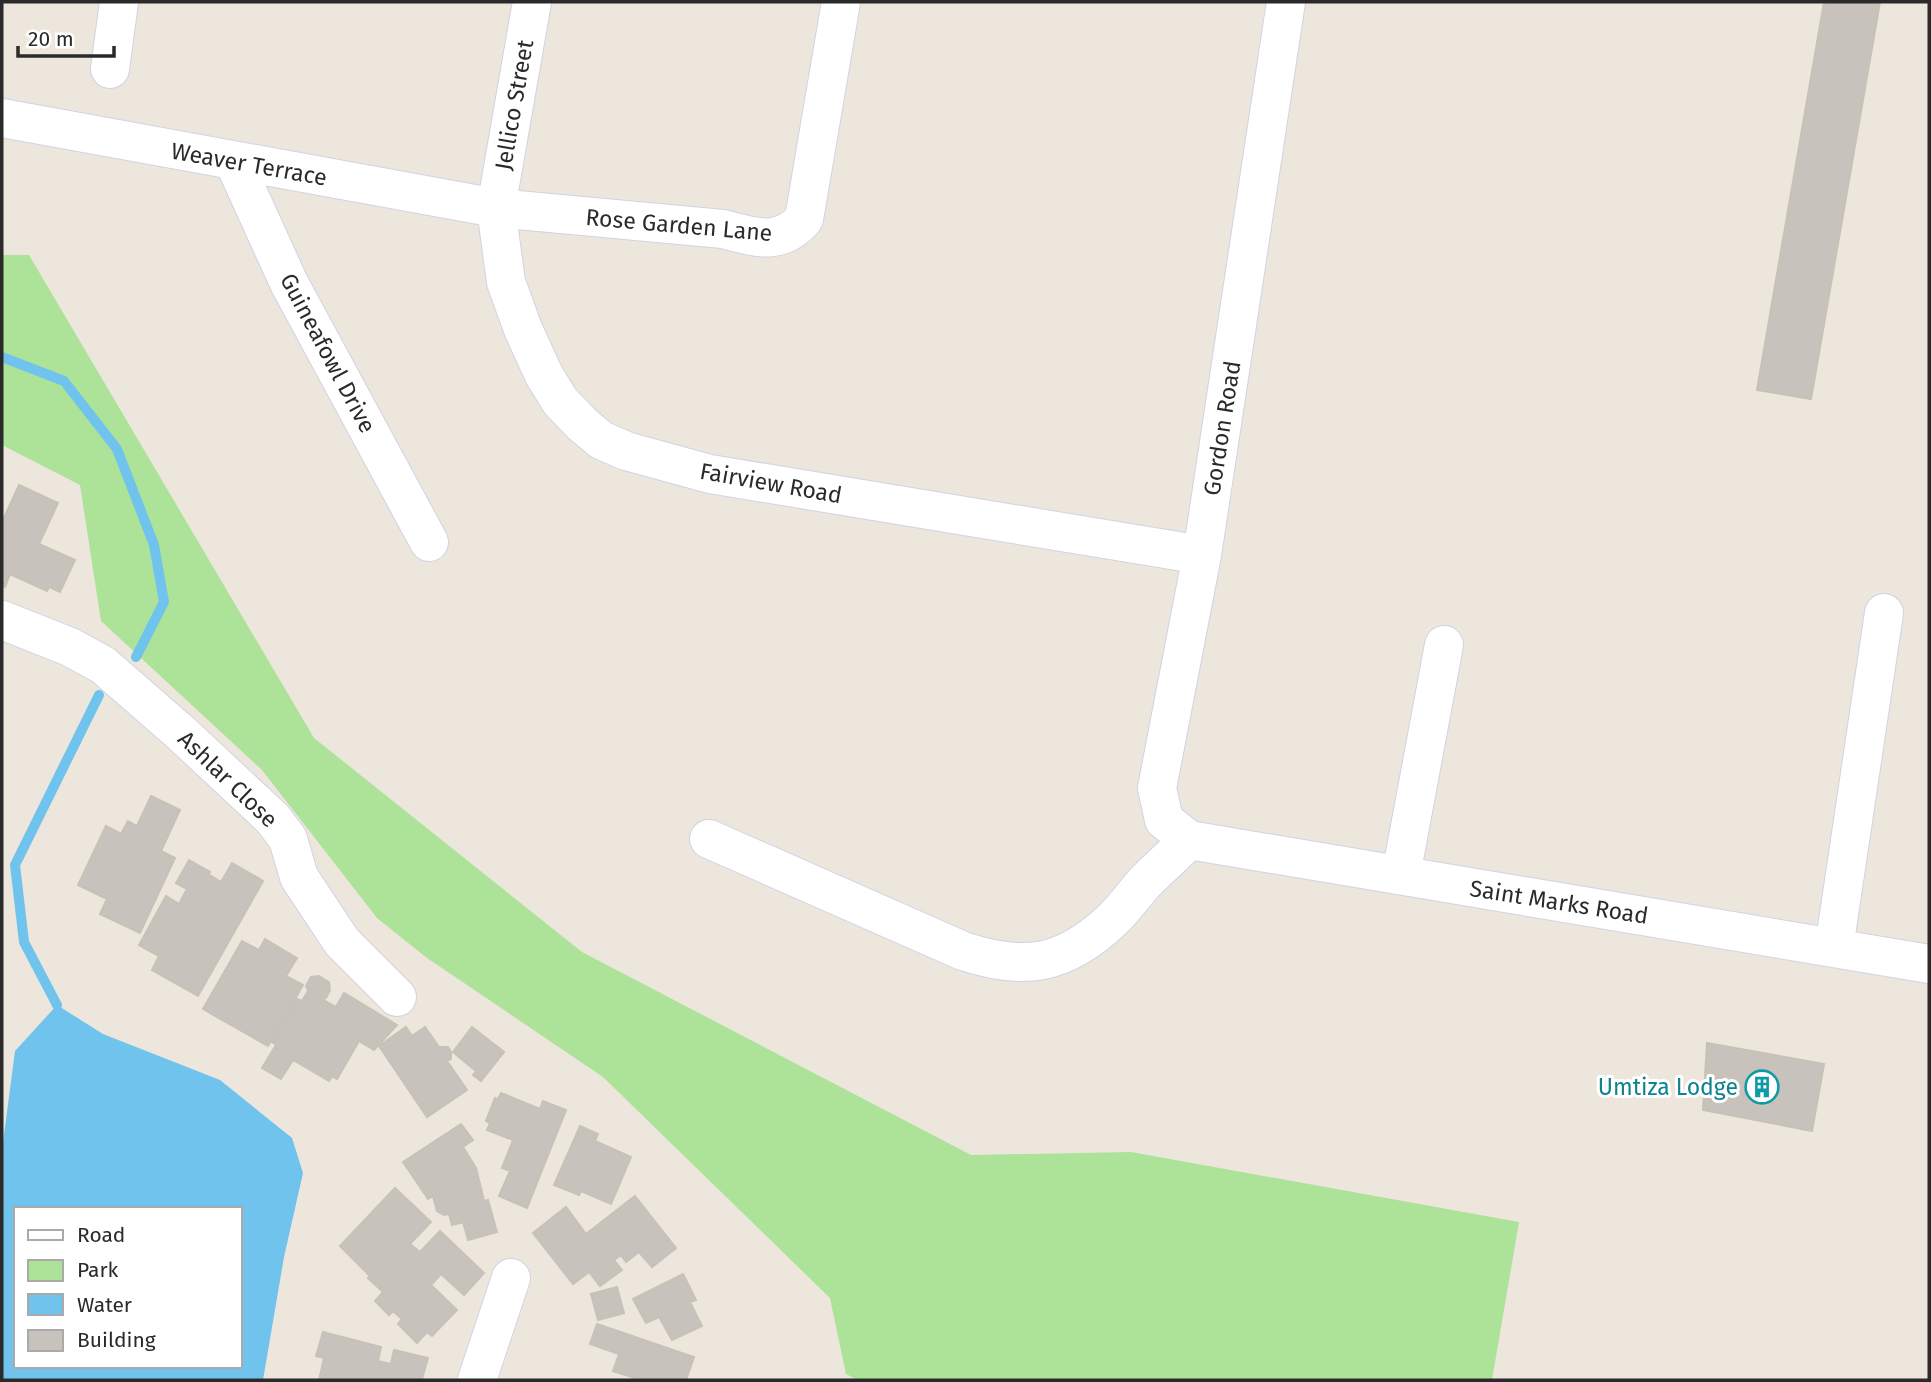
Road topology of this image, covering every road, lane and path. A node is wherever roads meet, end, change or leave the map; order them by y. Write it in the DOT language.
graph roads {
  1 [pos="119,2"];
  2 [pos="532,2"];
  3 [pos="841,2"];
  4 [pos="1286,2"];
  5 [pos="110,69"];
  6 [pos="2,118"];
  7 [pos="234,162"];
  8 [pos="496,208"];
  9 [pos="429,542"];
  10 [pos="1202,555"];
  11 [pos="1884,613"];
  12 [pos="2,620"];
  13 [pos="1444,645"];
  14 [pos="709,839"];
  15 [pos="1189,841"];
  16 [pos="1401,875"];
  17 [pos="1834,948"];
  18 [pos="1929,964"];
  19 [pos="397,997"];
  20 [pos="511,1278"];
  21 [pos="477,1380"];
  1 -- 5 [label="street"];
  2 -- 8 [label="street, Jellico Street"];
  3 -- 8 [label="street, Rose Garden Lane"];
  4 -- 10 [label="street, Gordon Road"];
  6 -- 7 [label="street, Weaver Terrace"];
  7 -- 8 [label="street, Weaver Terrace"];
  7 -- 9 [label="street, Guineafowl Drive"];
  8 -- 10 [label="street, Fairview Road"];
  10 -- 15 [label="street, Gordon Road"];
  11 -- 17 [label="street"];
  12 -- 19 [label="street, Ashlar Close"];
  13 -- 16 [label="street"];
  14 -- 15 [label="street"];
  15 -- 16 [label="street, Saint Marks Road"];
  16 -- 17 [label="street, Saint Marks Road"];
  17 -- 18 [label="street, Saint Marks Road"];
  20 -- 21 [label="street"];
}
